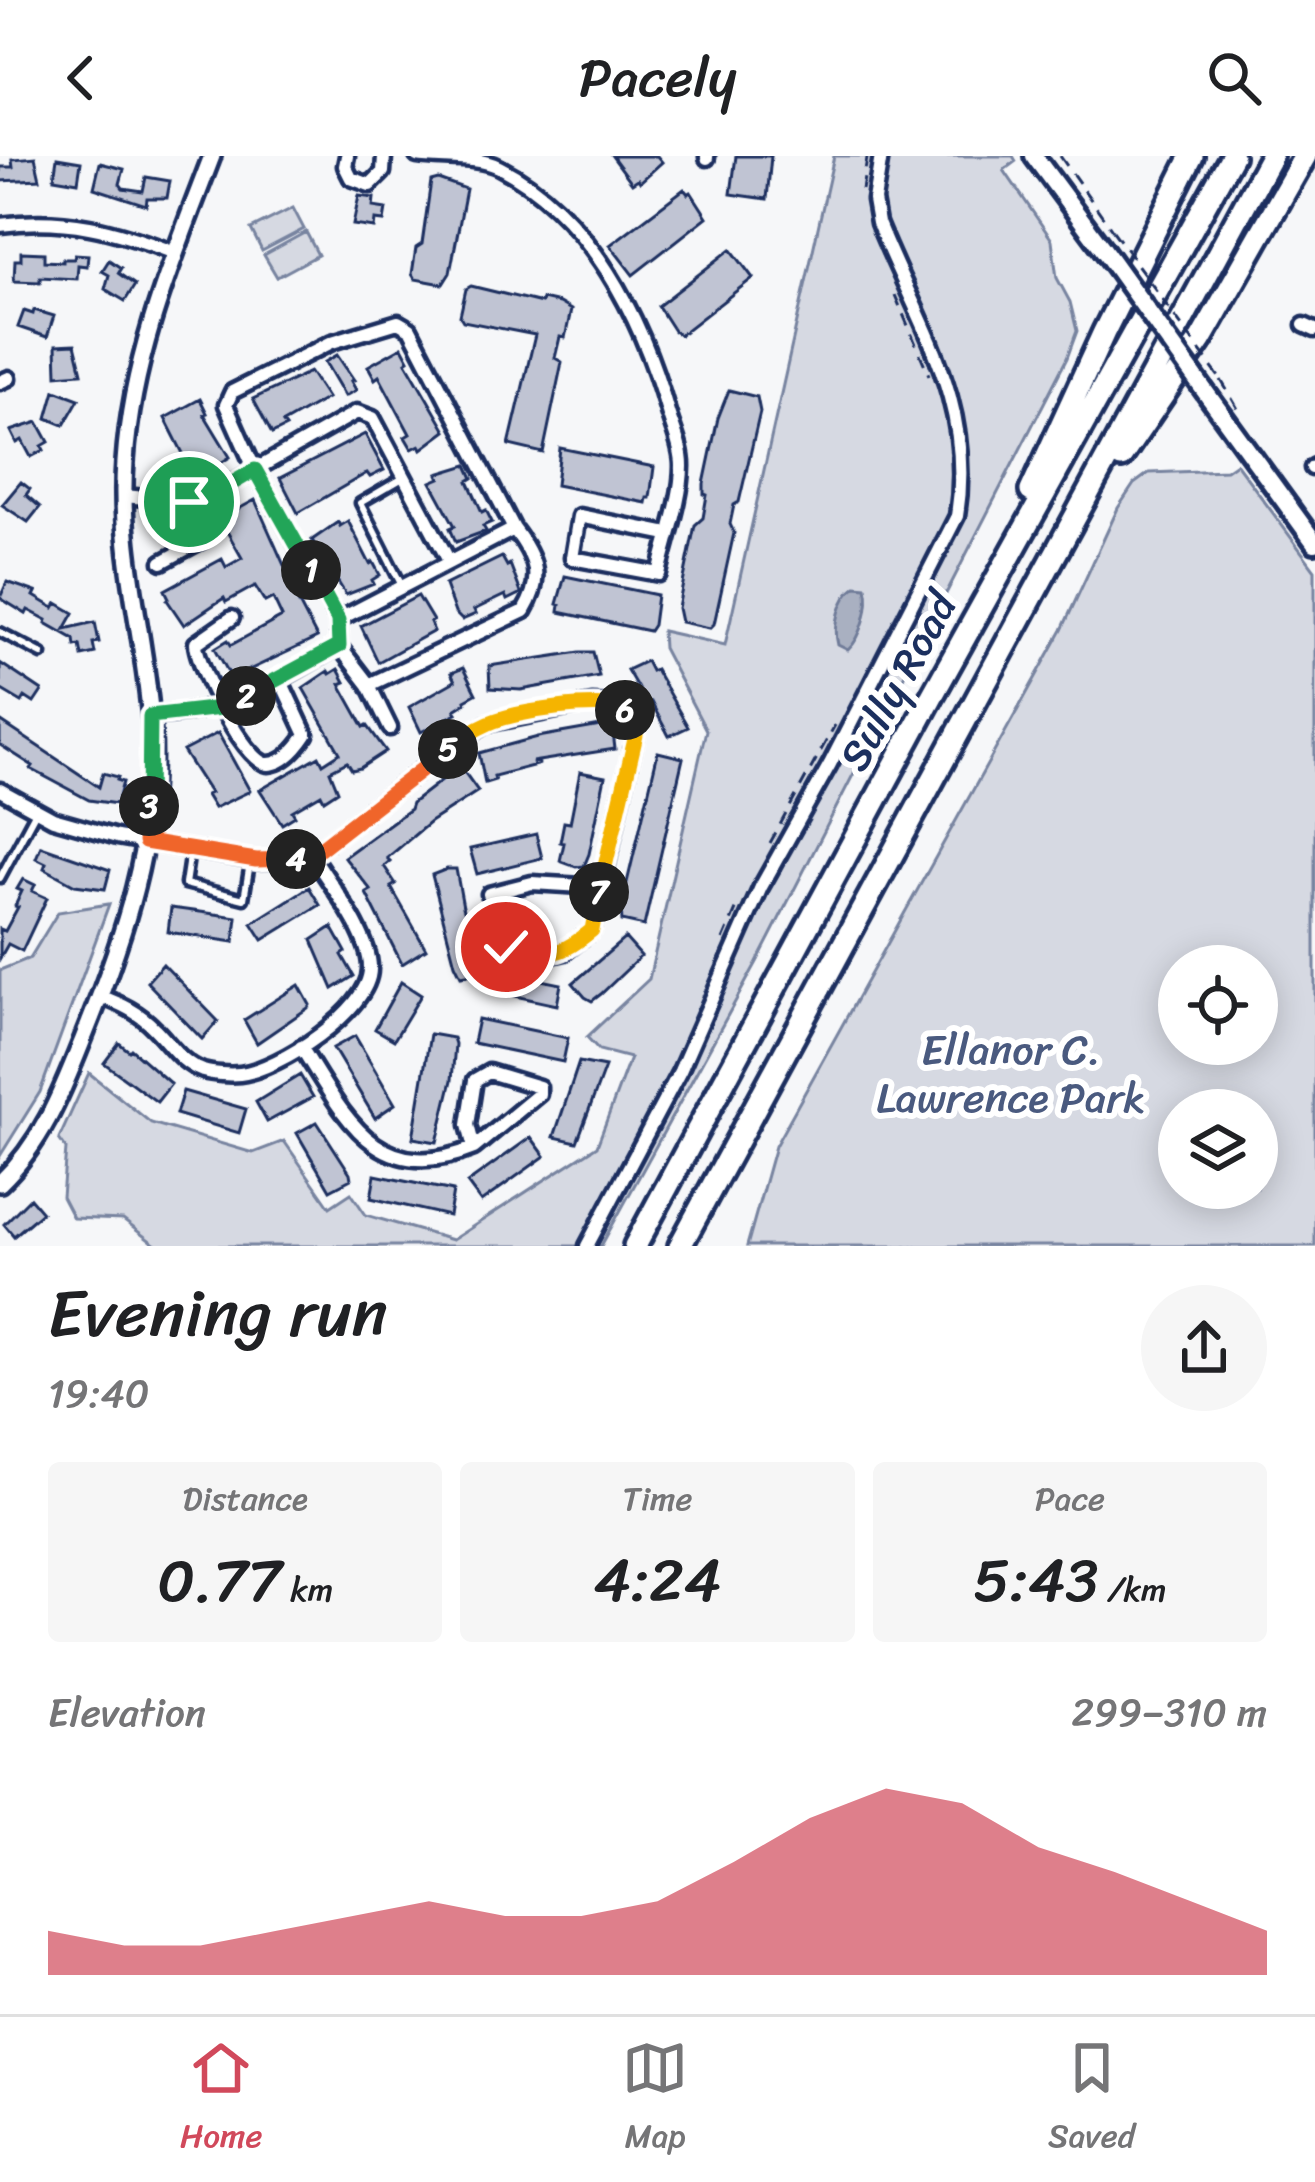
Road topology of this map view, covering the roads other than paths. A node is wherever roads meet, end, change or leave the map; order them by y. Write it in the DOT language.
graph roads {
  1 [pos="212,156"];
  2 [pos="347,156"];
  3 [pos="384,156"];
  4 [pos="417,156"];
  5 [pos="881,156"];
  6 [pos="1034,156"];
  7 [pos="1192,156"];
  8 [pos="1232,156"];
  9 [pos="1271,156"];
  10 [pos="1305,156"];
  11 [pos="497,160"];
  12 [pos="0,225"];
  13 [pos="175,253"];
  14 [pos="255,470"];
  15 [pos="405,477"];
  16 [pos="124,496"];
  17 [pos="189,502"];
  18 [pos="514,529"];
  19 [pos="668,534"];
  20 [pos="1315,543"];
  21 [pos="448,561"];
  22 [pos="162,562"];
  23 [pos="401,584"];
  24 [pos="232,618"];
  25 [pos="338,620"];
  26 [pos="0,632"];
  27 [pos="1009,636"];
  28 [pos="339,646"];
  29 [pos="42,654"];
  30 [pos="280,679"];
  31 [pos="369,685"];
  32 [pos="932,696"];
  33 [pos="221,708"];
  34 [pos="150,716"];
  35 [pos="390,728"];
  36 [pos="0,790"];
  37 [pos="36,811"];
  38 [pos="145,842"];
  39 [pos="190,849"];
  40 [pos="312,855"];
  41 [pos="250,860"];
  42 [pos="0,878"];
  43 [pos="600,887"];
  44 [pos="100,996"];
  45 [pos="301,1047"];
  46 [pos="474,1148"];
  47 [pos="0,1183"];
  48 [pos="586,1246"];
  49 [pos="635,1246"];
  50 [pos="680,1246"];
  1 -- 13 [label="street"];
  2 -- 3 [label="street"];
  4 -- 11 [label="street"];
  5 -- 48 [label="street"];
  6 -- 20 [label="main road, bridge"];
  7 -- 32 [label="highway"];
  8 -- 32 [label="highway, Sully Road"];
  9 -- 27 [label="highway, Sully Road"];
  10 -- 27 [label="highway"];
  11 -- 19 [label="street"];
  12 -- 13 [label="street"];
  13 -- 16 [label="street"];
  14 -- 15 [label="street"];
  14 -- 17 [label="street"];
  14 -- 18 [label="street"];
  14 -- 25 [label="street"];
  15 -- 21 [label="street"];
  15 -- 23 [label="lane"];
  16 -- 17 [label="street"];
  16 -- 34 [label="street"];
  17 -- 22 [label="street"];
  18 -- 21 [label="street"];
  18 -- 31 [label="street"];
  19 -- 19 [label="street"];
  21 -- 23 [label="street"];
  23 -- 25 [label="street"];
  24 -- 33 [label="street"];
  25 -- 28 [label="street"];
  26 -- 29 [label="lane"];
  27 -- 50 [label="highway, Sully Road"];
  28 -- 30 [label="street"];
  28 -- 31 [label="street"];
  30 -- 33 [label="street"];
  30 -- 33 [label="street"];
  31 -- 35 [label="street"];
  32 -- 49 [label="highway, Sully Road"];
  33 -- 34 [label="street"];
  34 -- 38 [label="street"];
  36 -- 37 [label="street"];
  37 -- 38 [label="street"];
  37 -- 42 [label="lane"];
  38 -- 39 [label="street"];
  38 -- 44 [label="street"];
  39 -- 41 [label="street"];
  39 -- 41 [label="lane"];
  40 -- 41 [label="street"];
  40 -- 43 [label="street"];
  40 -- 45 [label="street"];
  43 -- 43 [label="street"];
  44 -- 45 [label="street"];
  44 -- 47 [label="street"];
  45 -- 46 [label="street"];
  46 -- 46 [label="street"];
}
